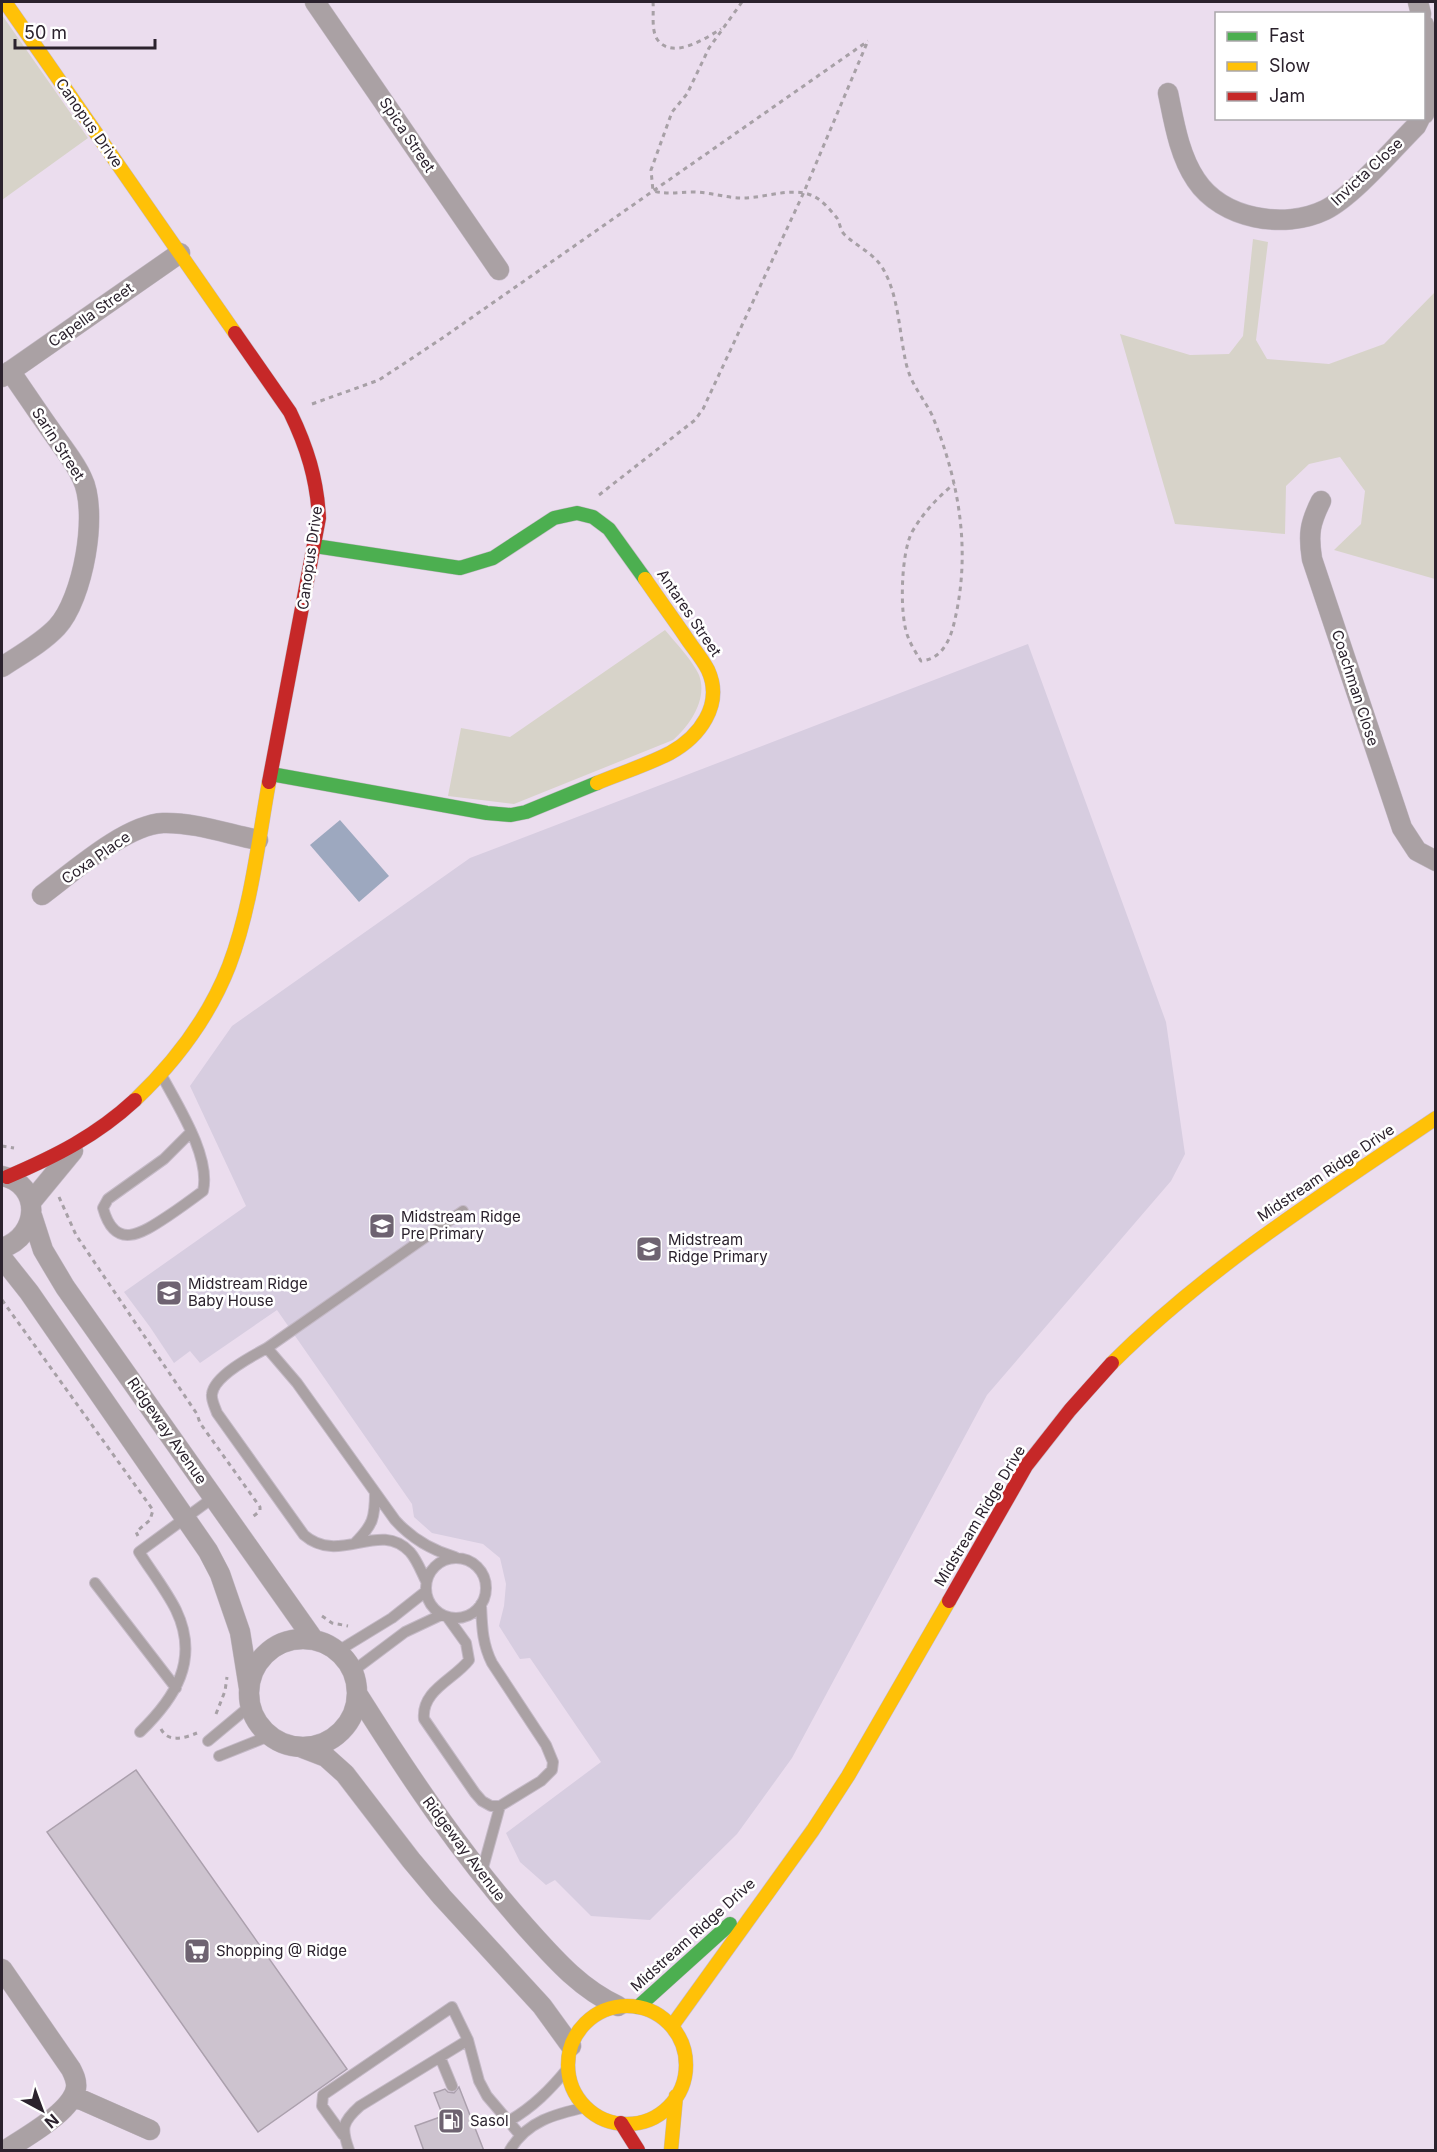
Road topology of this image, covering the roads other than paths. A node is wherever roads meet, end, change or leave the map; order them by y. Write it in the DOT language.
graph roads {
  1 [pos="4,2"];
  2 [pos="315,2"];
  3 [pos="1425,29"];
  4 [pos="1435,69"];
  5 [pos="1168,93"];
  6 [pos="1425,112"];
  7 [pos="1419,120"];
  8 [pos="180,253"];
  9 [pos="499,270"];
  10 [pos="6,374"];
  11 [pos="1321,501"];
  12 [pos="315,546"];
  13 [pos="2,667"];
  14 [pos="271,774"];
  15 [pos="258,840"];
  16 [pos="1436,861"];
  17 [pos="42,895"];
  18 [pos="161,1074"];
  19 [pos="1436,1118"];
  20 [pos="190,1133"];
  21 [pos="77,1146"];
  22 [pos="4,1177"];
  23 [pos="31,1209"];
  24 [pos="463,1211"];
  25 [pos="2,1248"];
  26 [pos="2,1258"];
  27 [pos="267,1348"];
  28 [pos="375,1492"];
  29 [pos="214,1497"];
  30 [pos="186,1517"];
  31 [pos="355,1544"];
  32 [pos="455,1557"];
  33 [pos="95,1583"];
  34 [pos="425,1586"];
  35 [pos="481,1604"];
  36 [pos="445,1616"];
  37 [pos="314,1640"];
  38 [pos="338,1651"];
  39 [pos="353,1671"];
  40 [pos="176,1688"];
  41 [pos="358,1695"];
  42 [pos="249,1697"];
  43 [pos="140,1732"];
  44 [pos="269,1736"];
  45 [pos="208,1741"];
  46 [pos="300,1748"];
  47 [pos="219,1756"];
  48 [pos="500,1806"];
  49 [pos="481,1875"];
  50 [pos="770,1888"];
  51 [pos="2,1969"];
  52 [pos="618,2006"];
  53 [pos="638,2007"];
  54 [pos="672,2026"];
  55 [pos="468,2040"];
  56 [pos="571,2046"];
  57 [pos="441,2057"];
  58 [pos="568,2068"];
  59 [pos="452,2086"];
  60 [pos="74,2096"];
  61 [pos="676,2096"];
  62 [pos="586,2107"];
  63 [pos="509,2121"];
  64 [pos="621,2123"];
  65 [pos="150,2130"];
  66 [pos="343,2135"];
  67 [pos="520,2136"];
  68 [pos="6,2151"];
  69 [pos="349,2151"];
  70 [pos="510,2151"];
  71 [pos="638,2151"];
  72 [pos="671,2151"];
  1 -- 8 [label="street, Canopus Drive"];
  2 -- 9 [label="street, Spica Street"];
  3 -- 4 [label="street"];
  4 -- 6 [label="street"];
  5 -- 7 [label="street, Invicta Close"];
  8 -- 10 [label="street, Capella Street"];
  8 -- 12 [label="street, Canopus Drive"];
  10 -- 13 [label="street, Sarin Street"];
  11 -- 16 [label="street, Coachman Close"];
  12 -- 14 [label="street, Canopus Drive"];
  12 -- 14 [label="street, Antares Street"];
  14 -- 15 [label="street, Canopus Drive"];
  15 -- 17 [label="street, Coxa Place"];
  15 -- 18 [label="street, Canopus Drive"];
  18 -- 20 [label="lane"];
  18 -- 21 [label="street, Canopus Drive"];
  19 -- 50 [label="street, Midstream Ridge Drive"];
  20 -- 20 [label="lane"];
  21 -- 22 [label="street, Canopus Drive"];
  21 -- 23 [label="street, Canopus Drive"];
  22 -- 23 [label="street"];
  23 -- 25 [label="street, Canopus Drive"];
  23 -- 29 [label="street, Ridgeway Avenue"];
  24 -- 27 [label="lane"];
  26 -- 30 [label="street"];
  27 -- 28 [label="lane"];
  27 -- 31 [label="lane"];
  28 -- 31 [label="lane"];
  28 -- 32 [label="lane"];
  29 -- 30 [label="lane"];
  29 -- 37 [label="street, Ridgeway Avenue"];
  30 -- 40 [label="lane"];
  30 -- 42 [label="street"];
  31 -- 34 [label="lane"];
  32 -- 34 [label="lane"];
  32 -- 35 [label="lane"];
  33 -- 40 [label="lane"];
  34 -- 36 [label="lane"];
  34 -- 38 [label="lane"];
  35 -- 36 [label="lane"];
  35 -- 48 [label="lane"];
  36 -- 39 [label="lane"];
  36 -- 48 [label="lane"];
  37 -- 38 [label="street"];
  37 -- 42 [label="street"];
  38 -- 39 [label="street"];
  39 -- 41 [label="street"];
  40 -- 43 [label="lane"];
  41 -- 46 [label="street"];
  41 -- 49 [label="street, Ridgeway Avenue"];
  42 -- 44 [label="street"];
  42 -- 45 [label="lane"];
  44 -- 46 [label="street"];
  44 -- 47 [label="lane"];
  46 -- 56 [label="street"];
  48 -- 49 [label="lane"];
  49 -- 52 [label="street, Ridgeway Avenue"];
  50 -- 53 [label="street, Midstream Ridge Drive"];
  50 -- 54 [label="street, Midstream Ridge Drive"];
  51 -- 60 [label="street"];
  52 -- 53 [label="street"];
  52 -- 56 [label="street"];
  53 -- 54 [label="street"];
  54 -- 61 [label="street"];
  55 -- 57 [label="lane"];
  55 -- 63 [label="lane"];
  55 -- 66 [label="lane"];
  56 -- 58 [label="street"];
  57 -- 59 [label="lane"];
  57 -- 66 [label="lane"];
  58 -- 62 [label="street"];
  58 -- 63 [label="lane"];
  60 -- 65 [label="street"];
  60 -- 68 [label="street"];
  61 -- 64 [label="street"];
  61 -- 72 [label="street"];
  62 -- 64 [label="street"];
  62 -- 67 [label="lane"];
  63 -- 67 [label="lane"];
  64 -- 71 [label="street"];
  66 -- 69 [label="lane"];
  67 -- 70 [label="lane"];
}
